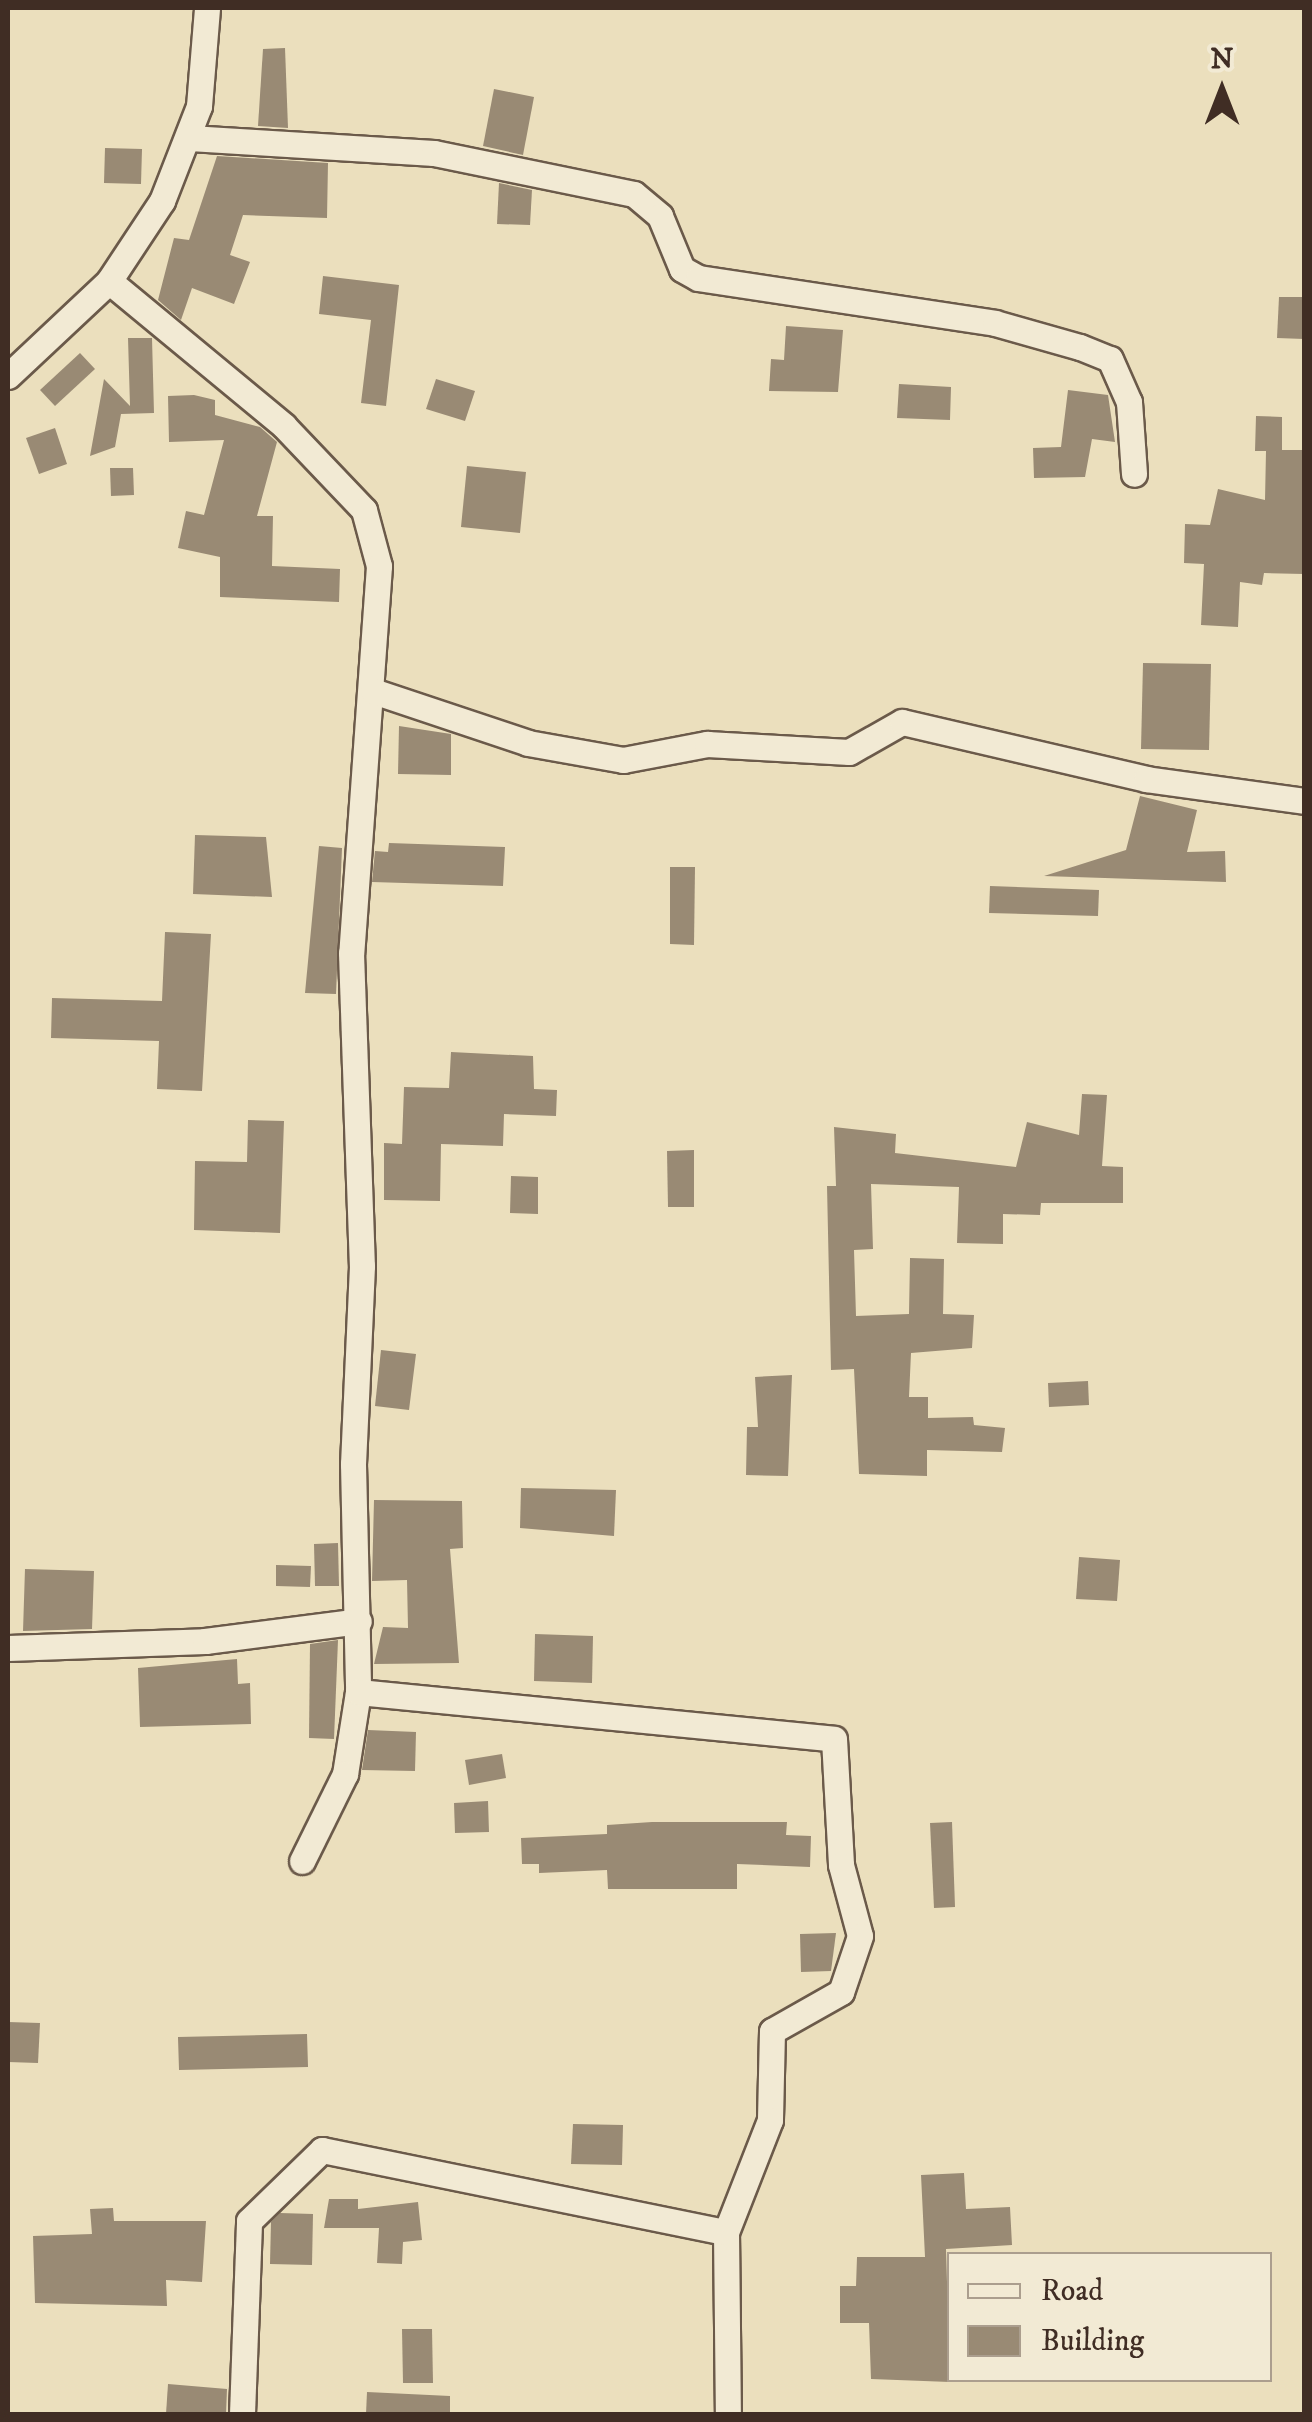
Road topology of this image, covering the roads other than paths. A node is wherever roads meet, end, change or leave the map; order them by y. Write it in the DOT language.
graph roads {
  1 [pos="207,8"];
  2 [pos="190,138"];
  3 [pos="109,281"];
  4 [pos="8,376"];
  5 [pos="1134,474"];
  6 [pos="373,691"];
  7 [pos="1304,801"];
  8 [pos="358,1621"];
  9 [pos="8,1648"];
  10 [pos="358,1692"];
  11 [pos="302,1861"];
  12 [pos="726,2232"];
  13 [pos="242,2414"];
  14 [pos="728,2414"];
  1 -- 2 [label="street"];
  2 -- 3 [label="street"];
  2 -- 5 [label="street"];
  3 -- 4 [label="street"];
  3 -- 6 [label="street"];
  6 -- 7 [label="street"];
  6 -- 8 [label="street"];
  8 -- 9 [label="street"];
  8 -- 10 [label="street"];
  10 -- 11 [label="street"];
  10 -- 12 [label="street"];
  12 -- 13 [label="street"];
  12 -- 14 [label="street"];
}
